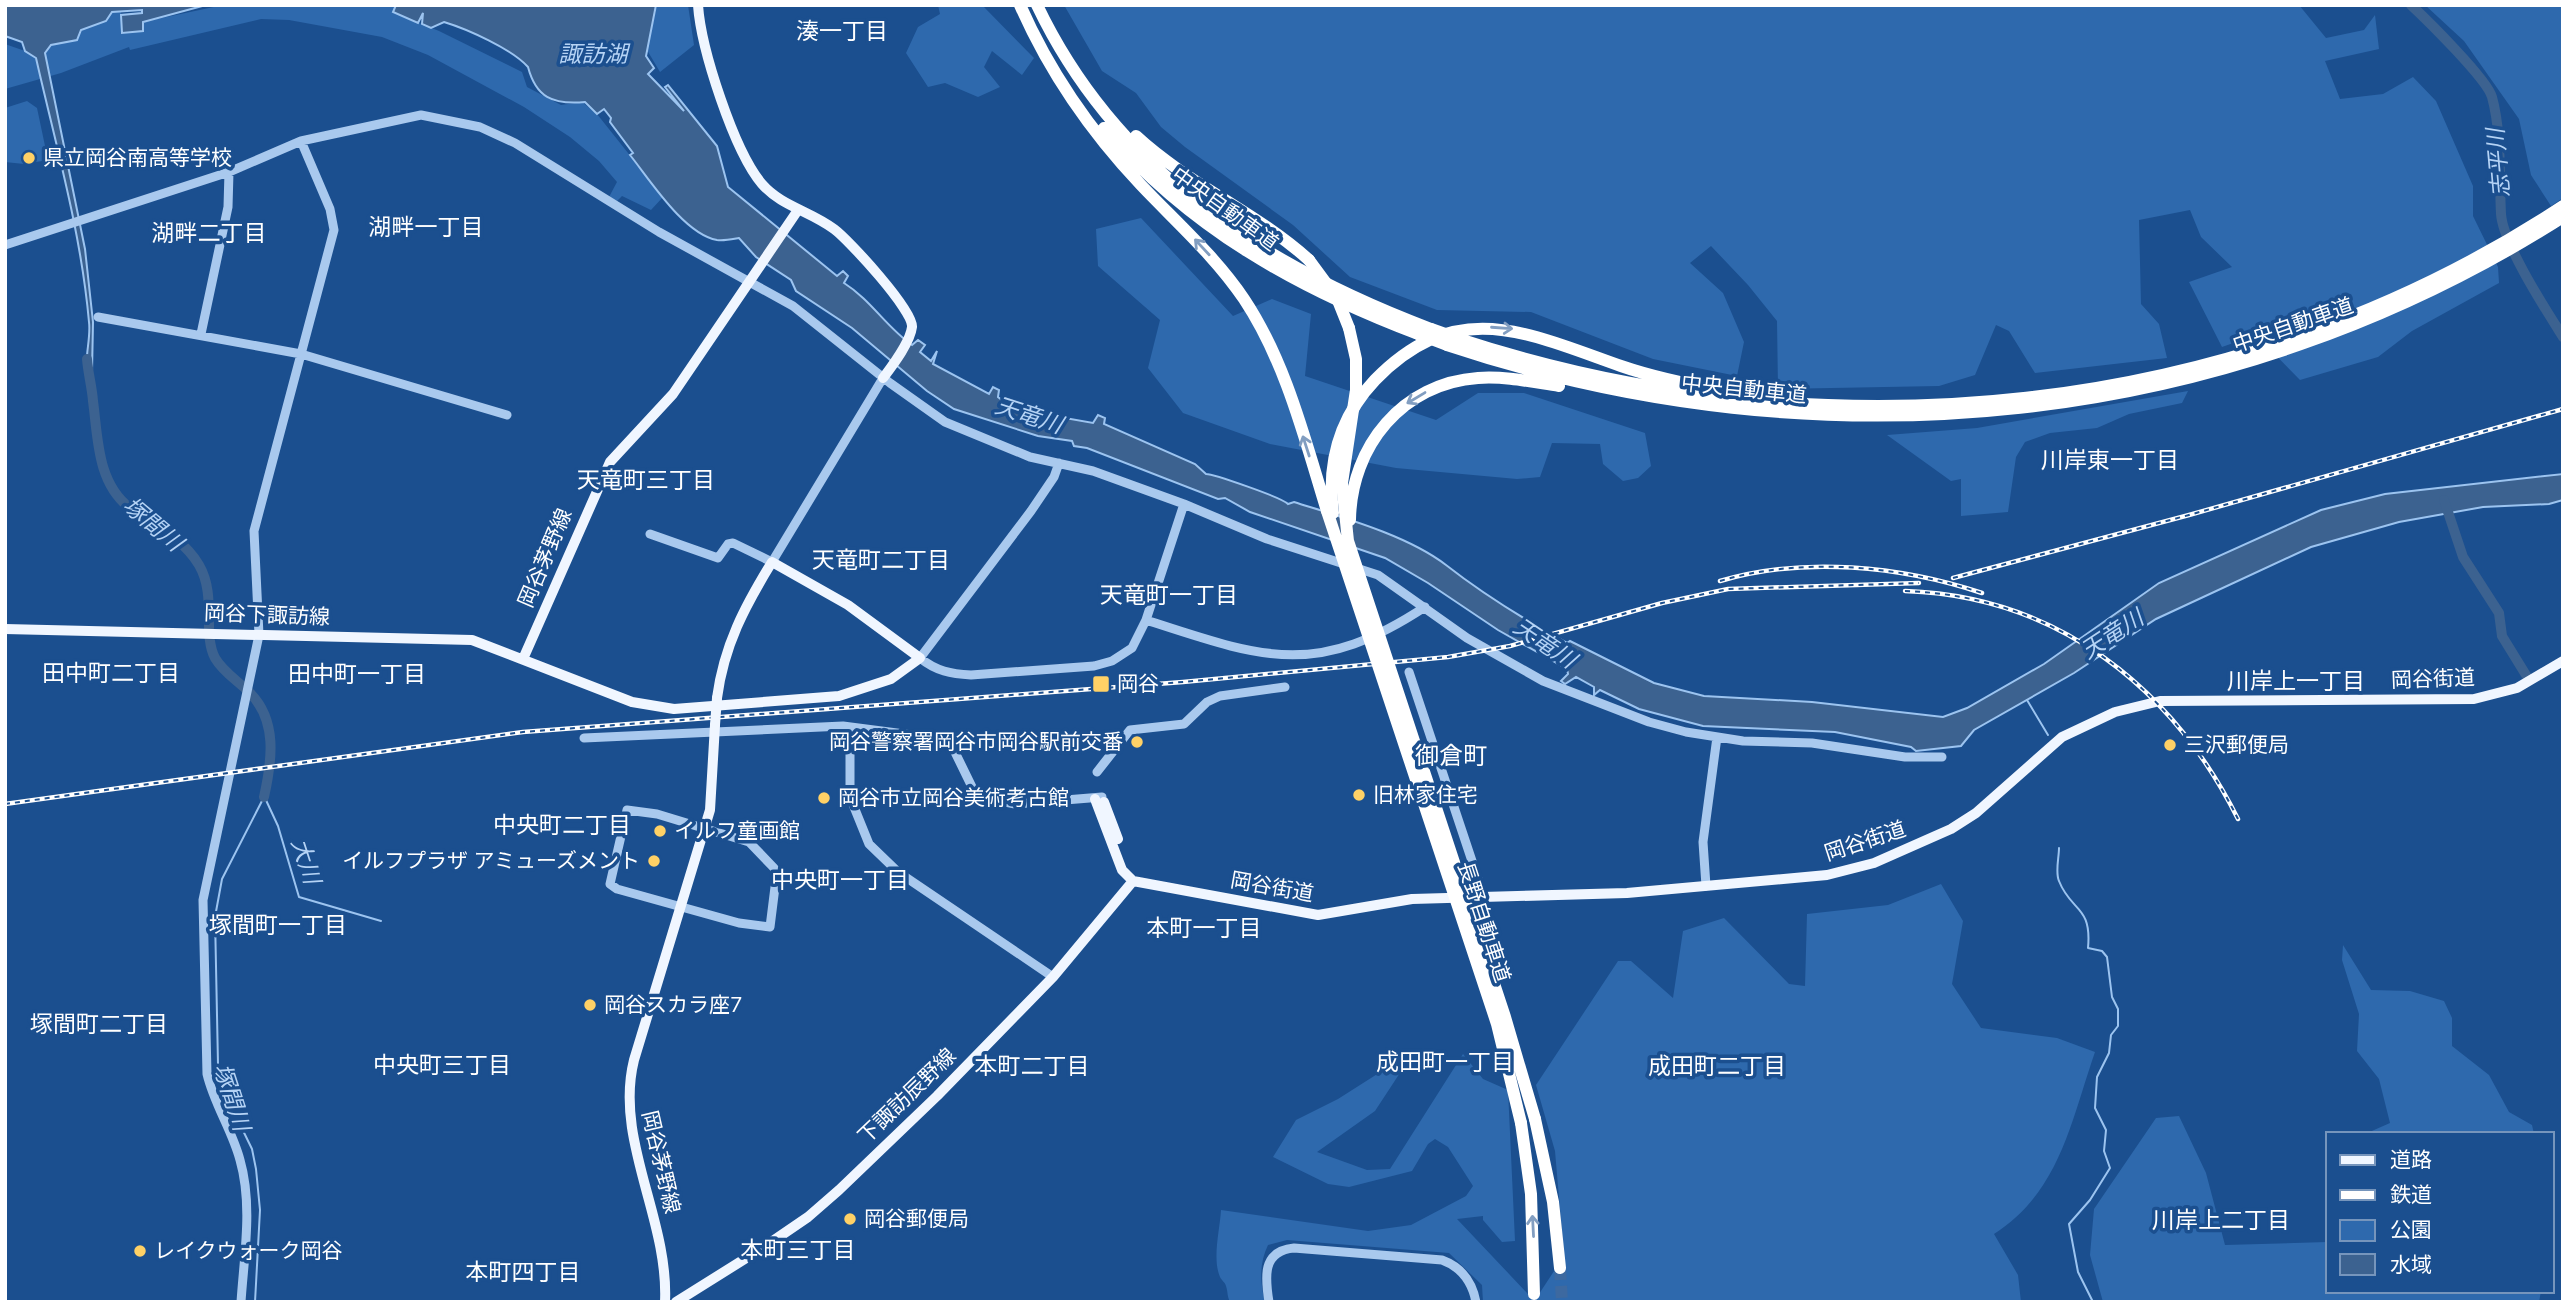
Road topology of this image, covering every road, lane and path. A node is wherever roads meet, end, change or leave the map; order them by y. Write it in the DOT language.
graph roads {
  1 [pos="698,5"];
  2 [pos="1020,5"];
  3 [pos="1026,5"];
  4 [pos="1040,5"];
  5 [pos="301,141"];
  6 [pos="229,172"];
  7 [pos="2563,206"];
  8 [pos="796,214"];
  9 [pos="2563,217"];
  10 [pos="2532,231"];
  11 [pos="5,245"];
  12 [pos="752,278"];
  13 [pos="98,317"];
  14 [pos="201,334"];
  15 [pos="301,354"];
  16 [pos="885,376"];
  17 [pos="2122,388"];
  18 [pos="1357,394"];
  19 [pos="1967,404"];
  20 [pos="2052,404"];
  21 [pos="507,415"];
  22 [pos="1059,463"];
  23 [pos="1184,504"];
  24 [pos="650,534"];
  25 [pos="772,562"];
  26 [pos="1353,572"];
  27 [pos="1425,607"];
  28 [pos="1146,620"];
  29 [pos="5,629"];
  30 [pos="259,635"];
  31 [pos="920,658"];
  32 [pos="523,659"];
  33 [pos="2563,661"];
  34 [pos="1409,672"];
  35 [pos="1285,688"];
  36 [pos="850,727"];
  37 [pos="715,729"];
  38 [pos="1717,737"];
  39 [pos="584,738"];
  40 [pos="1942,757"];
  41 [pos="1097,772"];
  42 [pos="1099,798"];
  43 [pos="704,829"];
  44 [pos="1133,881"];
  45 [pos="1706,886"];
  46 [pos="1484,897"];
  47 [pos="679,905"];
  48 [pos="1053,977"];
  49 [pos="1560,1268"];
  50 [pos="1534,1294"];
  51 [pos="240,1300"];
  52 [pos="665,1302"];
  53 [pos="676,1302"];
  54 [pos="1269,1302"];
  55 [pos="1476,1302"];
  1 -- 8 [label="main road"];
  26 -- 2 [label="highway, one-way, bridge"];
  3 -- 20 [label="highway, 中央自動車道, bridge"];
  4 -- 18 [label="highway, bridge"];
  4 -- 19 [label="highway, 中央自動車道, bridge"];
  5 -- 6 [label="street"];
  5 -- 12 [label="street"];
  5 -- 15 [label="street"];
  6 -- 11 [label="street"];
  6 -- 14 [label="street"];
  7 -- 10 [label="highway, 中央自動車道"];
  8 -- 12 [label="main road, 岡谷茅野線"];
  8 -- 16 [label="main road"];
  9 -- 10 [label="highway, 中央自動車道"];
  10 -- 17 [label="highway, 中央自動車道"];
  12 -- 16 [label="street"];
  12 -- 32 [label="main road, 岡谷茅野線"];
  13 -- 14 [label="street"];
  14 -- 15 [label="street"];
  15 -- 21 [label="street"];
  15 -- 30 [label="street"];
  16 -- 22 [label="street"];
  16 -- 25 [label="street"];
  17 -- 19 [label="highway, 中央自動車道"];
  17 -- 20 [label="highway, 中央自動車道"];
  18 -- 19 [label="highway, one-way"];
  18 -- 26 [label="highway, bridge"];
  20 -- 26 [label="highway, one-way, bridge"];
  22 -- 23 [label="street"];
  22 -- 31 [label="street"];
  23 -- 27 [label="street"];
  23 -- 28 [label="street"];
  24 -- 25 [label="street"];
  25 -- 31 [label="main road"];
  25 -- 37 [label="main road, 岡谷茅野線, bridge"];
  26 -- 49 [label="highway, 長野自動車道, bridge"];
  50 -- 26 [label="highway, 長野自動車道, one-way, bridge"];
  27 -- 28 [label="street"];
  27 -- 38 [label="street"];
  28 -- 31 [label="street"];
  29 -- 30 [label="main road, 岡谷下諏訪線"];
  30 -- 32 [label="main road, 岡谷下諏訪線"];
  30 -- 51 [label="street"];
  31 -- 32 [label="main road"];
  33 -- 45 [label="main road, 岡谷街道"];
  34 -- 46 [label="street"];
  35 -- 41 [label="street"];
  36 -- 37 [label="street"];
  36 -- 42 [label="street"];
  36 -- 48 [label="street"];
  37 -- 39 [label="street"];
  37 -- 43 [label="main road, 岡谷茅野線"];
  38 -- 40 [label="street"];
  38 -- 45 [label="street"];
  42 -- 44 [label="main road"];
  43 -- 47 [label="main road, 岡谷茅野線"];
  43 -- 47 [label="street"];
  43 -- 47 [label="street"];
  44 -- 46 [label="main road, 岡谷街道"];
  44 -- 48 [label="main road, 下諏訪辰野線"];
  45 -- 46 [label="main road, 岡谷街道"];
  47 -- 52 [label="main road, 岡谷茅野線"];
  48 -- 53 [label="main road, 下諏訪辰野線"];
  54 -- 55 [label="street"];
}
